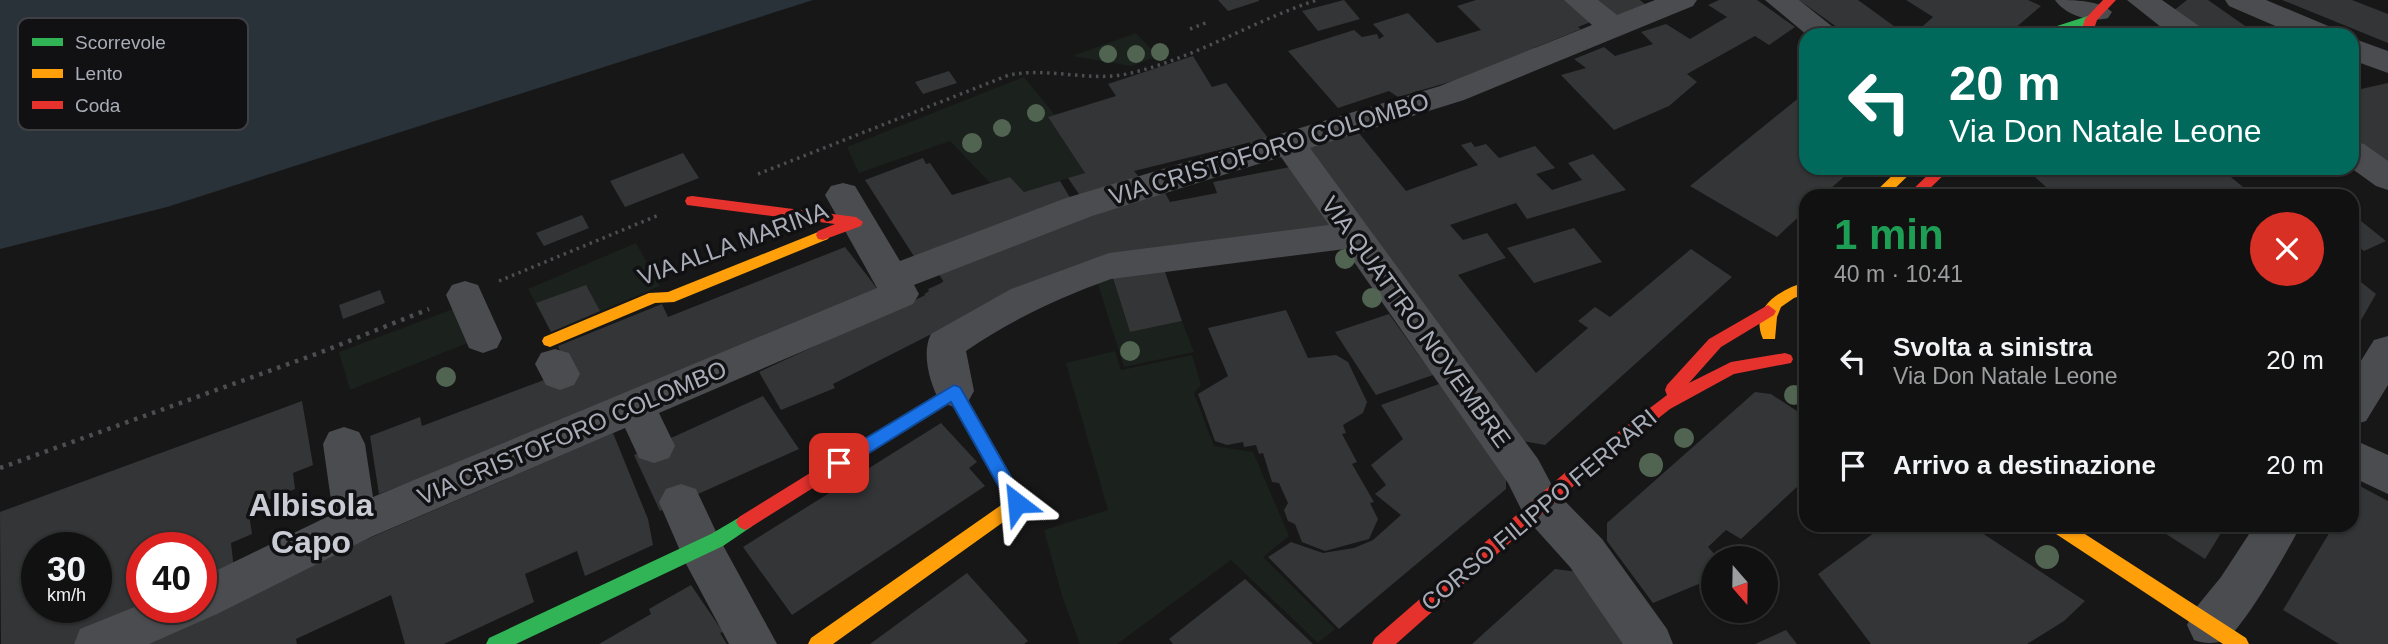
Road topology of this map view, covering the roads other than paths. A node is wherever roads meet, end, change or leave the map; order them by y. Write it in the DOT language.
graph roads {
  1 [pos="1579,0"];
  2 [pos="1682,0"];
  3 [pos="1780,0"];
  4 [pos="2142,0"];
  5 [pos="2240,0"];
  6 [pos="2090,13"];
  7 [pos="1818,28"];
  8 [pos="2063,28"];
  9 [pos="2181,28"];
  10 [pos="2306,28"];
  11 [pos="1614,29"];
  12 [pos="2359,51"];
  13 [pos="2388,64"];
  14 [pos="1289,143"];
  15 [pos="2359,157"];
  16 [pos="1901,175"];
  17 [pos="1936,175"];
  18 [pos="2388,178"];
  19 [pos="1886,189"];
  20 [pos="1921,189"];
  21 [pos="692,201"];
  22 [pos="850,209"];
  23 [pos="1352,235"];
  24 [pos="917,277"];
  25 [pos="1799,290"];
  26 [pos="465,295"];
  27 [pos="1768,311"];
  28 [pos="483,338"];
  29 [pos="2388,351"];
  30 [pos="555,360"];
  31 [pos="954,391"];
  32 [pos="2359,398"];
  33 [pos="1664,404"];
  34 [pos="635,406"];
  35 [pos="344,444"];
  36 [pos="654,446"];
  37 [pos="2359,460"];
  38 [pos="2388,476"];
  39 [pos="681,502"];
  40 [pos="1540,504"];
  41 [pos="356,524"];
  42 [pos="2067,532"];
  43 [pos="2275,532"];
  44 [pos="701,548"];
  45 [pos="217,592"];
  46 [pos="147,623"];
  47 [pos="2225,634"];
  48 [pos="97,644"];
  49 [pos="496,644"];
  50 [pos="754,644"];
  51 [pos="818,644"];
  52 [pos="1382,644"];
  53 [pos="1650,644"];
  1 -- 11 [label="street"];
  2 -- 11 [label="street, VIA CRISTOFORO COLOMBO"];
  3 -- 7 [label="street"];
  4 -- 9 [label="street"];
  5 -- 10 [label="street"];
  6 -- 8 [label="street"];
  11 -- 14 [label="street, VIA CRISTOFORO COLOMBO"];
  12 -- 13 [label="street"];
  14 -- 23 [label="street, VIA QUATTRO NOVEMBRE"];
  14 -- 24 [label="street, VIA CRISTOFORO COLOMBO"];
  15 -- 18 [label="street"];
  16 -- 19 [label="street"];
  17 -- 20 [label="street"];
  21 -- 22 [label="street, VIA ALLA MARINA"];
  22 -- 24 [label="street"];
  22 -- 30 [label="street, VIA ALLA MARINA"];
  23 -- 31 [label="street"];
  23 -- 40 [label="street, VIA QUATTRO NOVEMBRE"];
  24 -- 34 [label="street, VIA CRISTOFORO COLOMBO"];
  25 -- 27 [label="street, CORSO FILIPPO FERRARI"];
  26 -- 28 [label="street"];
  27 -- 33 [label="street, CORSO FILIPPO FERRARI"];
  27 -- 33 [label="street, CORSO FILIPPO FERRARI"];
  29 -- 32 [label="street"];
  31 -- 44 [label="street"];
  31 -- 51 [label="street"];
  33 -- 40 [label="street, CORSO FILIPPO FERRARI"];
  34 -- 36 [label="street"];
  34 -- 41 [label="street, VIA CRISTOFORO COLOMBO"];
  35 -- 41 [label="street"];
  37 -- 38 [label="street"];
  39 -- 44 [label="street"];
  40 -- 52 [label="street, CORSO FILIPPO FERRARI"];
  40 -- 53 [label="street, VIA QUATTRO NOVEMBRE"];
  41 -- 45 [label="street, VIA CRISTOFORO COLOMBO"];
  42 -- 47 [label="street"];
  43 -- 47 [label="street"];
  44 -- 49 [label="street"];
  44 -- 50 [label="street"];
  46 -- 48 [label="street"];
}
